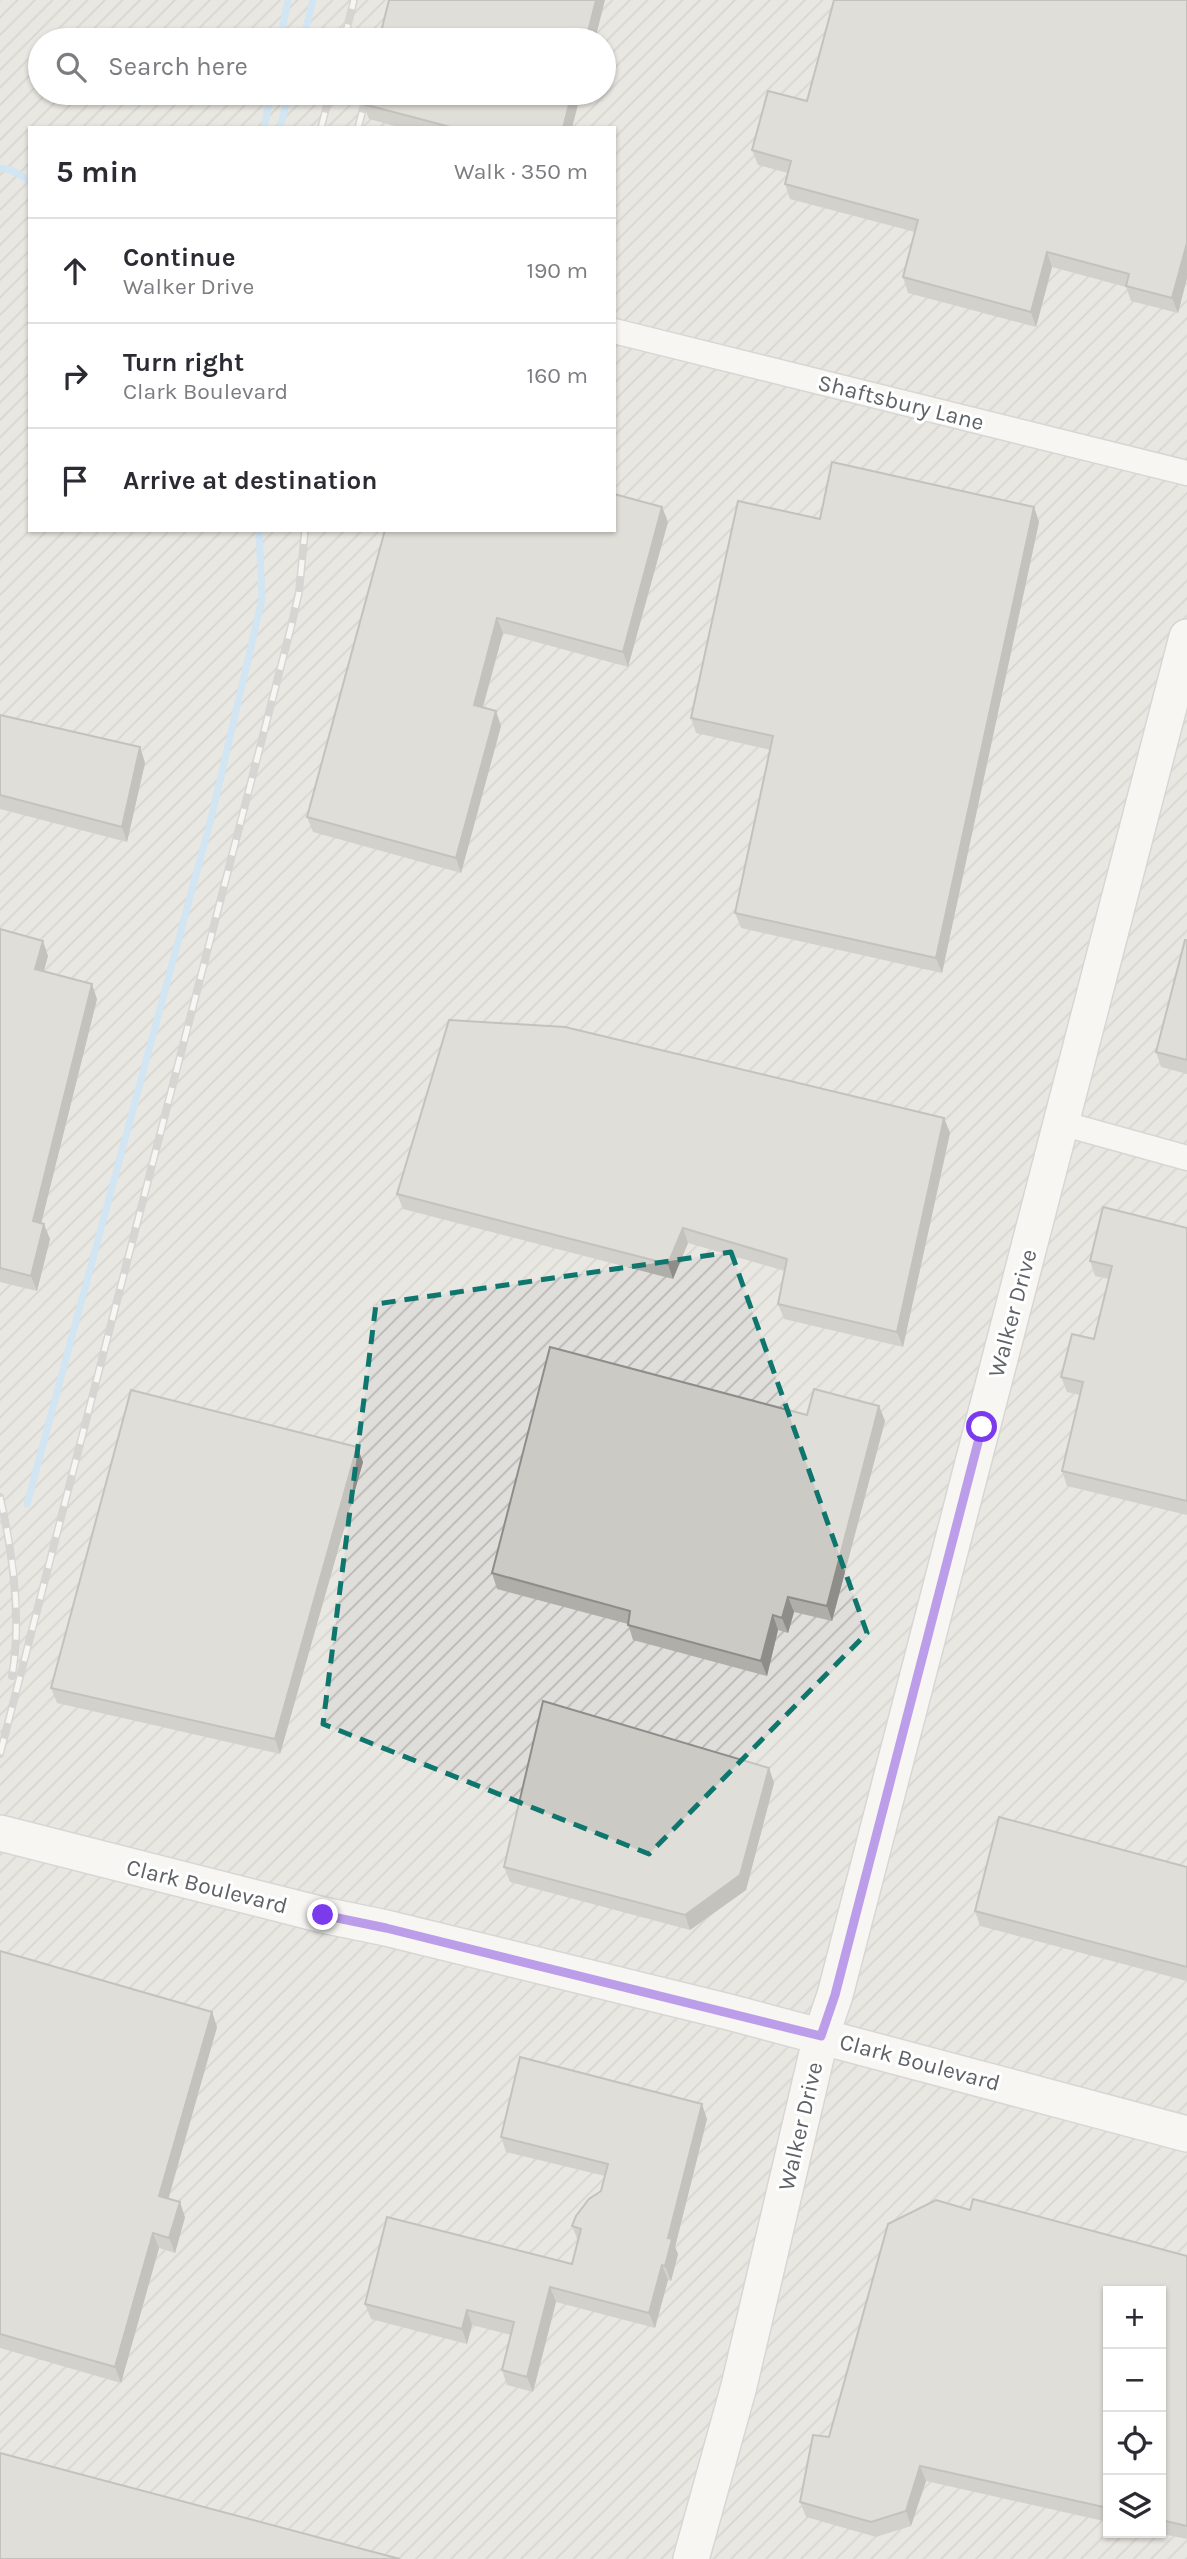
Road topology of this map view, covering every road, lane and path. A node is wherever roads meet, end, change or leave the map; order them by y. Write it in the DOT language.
graph roads {
  1 [pos="616,331"];
  2 [pos="1187,473"];
  3 [pos="1187,638"];
  4 [pos="1061,1124"];
  5 [pos="1187,1158"];
  6 [pos="0,1833"];
  7 [pos="821,2036"];
  8 [pos="1187,2134"];
  9 [pos="691,2559"];
  1 -- 2 [label="street, Shaftsbury Lane"];
  3 -- 4 [label="street, Walker Drive"];
  4 -- 5 [label="street"];
  4 -- 7 [label="street, Walker Drive"];
  6 -- 7 [label="street, Clark Boulevard"];
  7 -- 8 [label="street, Clark Boulevard"];
  7 -- 9 [label="street, Walker Drive"];
}
